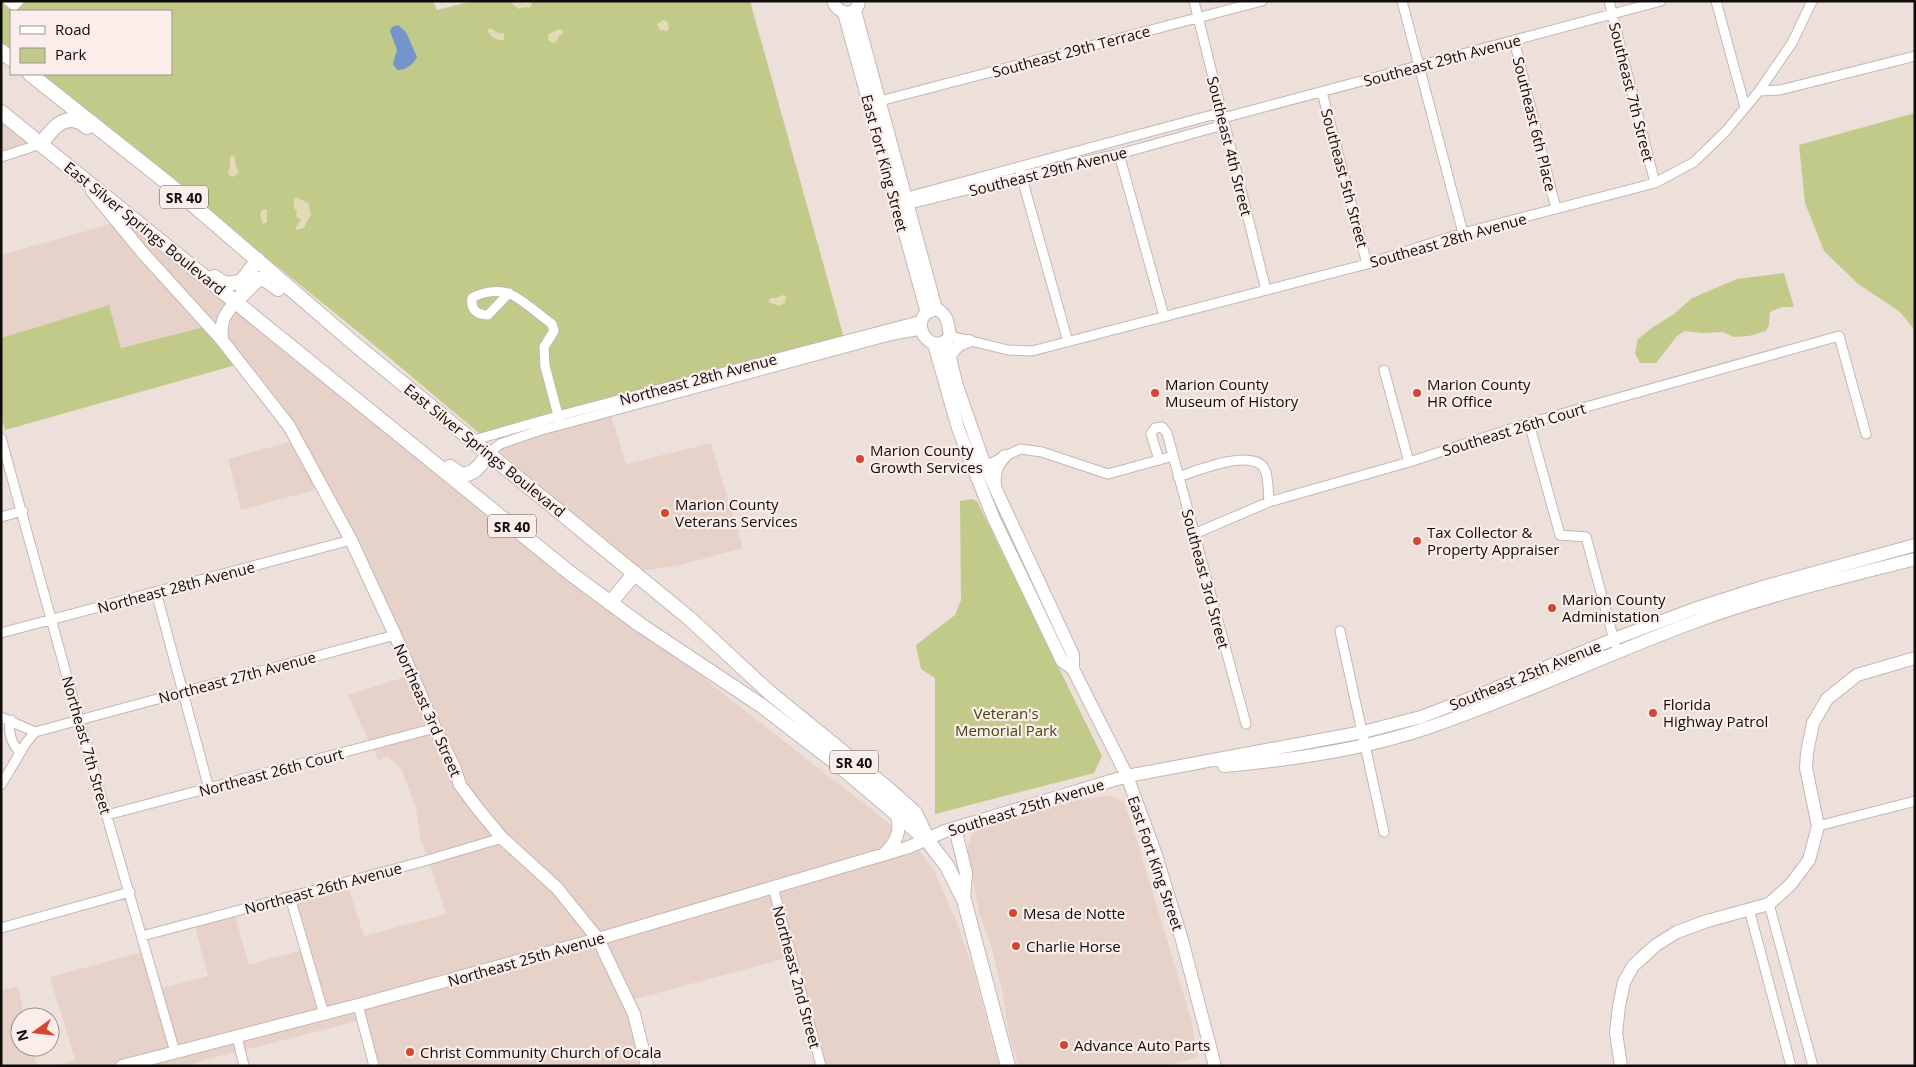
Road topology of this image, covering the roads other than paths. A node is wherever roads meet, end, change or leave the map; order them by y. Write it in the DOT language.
graph roads {
  1 [pos="8,1"];
  2 [pos="18,1"];
  3 [pos="834,1"];
  4 [pos="1194,1"];
  5 [pos="1262,1"];
  6 [pos="1402,1"];
  7 [pos="1608,1"];
  8 [pos="1661,1"];
  9 [pos="1716,1"];
  10 [pos="1812,1"];
  11 [pos="853,8"];
  12 [pos="1612,14"];
  13 [pos="1198,18"];
  14 [pos="1514,40"];
  15 [pos="1915,56"];
  16 [pos="1419,66"];
  17 [pos="31,75"];
  18 [pos="1759,91"];
  19 [pos="1322,92"];
  20 [pos="880,101"];
  21 [pos="68,104"];
  22 [pos="1,106"];
  23 [pos="1745,107"];
  24 [pos="1,112"];
  25 [pos="1223,118"];
  26 [pos="41,144"];
  27 [pos="1119,154"];
  28 [pos="1,157"];
  29 [pos="1019,166"];
  30 [pos="77,174"];
  31 [pos="1022,176"];
  32 [pos="1655,184"];
  33 [pos="170,185"];
  34 [pos="902,202"];
  35 [pos="1556,209"];
  36 [pos="1463,233"];
  37 [pos="155,236"];
  38 [pos="258,260"];
  39 [pos="1367,264"];
  40 [pos="1266,290"];
  41 [pos="509,293"];
  42 [pos="236,301"];
  43 [pos="1164,316"];
  44 [pos="927,318"];
  45 [pos="333,326"];
  46 [pos="222,340"];
  47 [pos="943,341"];
  48 [pos="969,341"];
  49 [pos="1068,342"];
  50 [pos="950,356"];
  51 [pos="1384,370"];
  52 [pos="378,416"];
  53 [pos="559,420"];
  54 [pos="1529,423"];
  55 [pos="1866,434"];
  56 [pos="1,438"];
  57 [pos="474,440"];
  58 [pos="978,445"];
  59 [pos="488,452"];
  60 [pos="1005,456"];
  61 [pos="1173,456"];
  62 [pos="1159,460"];
  63 [pos="1409,462"];
  64 [pos="979,468"];
  65 [pos="1178,477"];
  66 [pos="995,490"];
  67 [pos="1269,502"];
  68 [pos="23,512"];
  69 [pos="1,517"];
  70 [pos="1194,534"];
  71 [pos="351,540"];
  72 [pos="1915,545"];
  73 [pos="1915,559"];
  74 [pos="635,573"];
  75 [pos="156,592"];
  76 [pos="610,603"];
  77 [pos="51,619"];
  78 [pos="1340,631"];
  79 [pos="1,633"];
  80 [pos="395,635"];
  81 [pos="1616,645"];
  82 [pos="1915,658"];
  83 [pos="1073,669"];
  84 [pos="182,692"];
  85 [pos="1,717"];
  86 [pos="11,720"];
  87 [pos="79,720"];
  88 [pos="1246,724"];
  89 [pos="434,728"];
  90 [pos="35,732"];
  91 [pos="1364,738"];
  92 [pos="20,752"];
  93 [pos="1127,776"];
  94 [pos="1,784"];
  95 [pos="208,789"];
  96 [pos="1915,801"];
  97 [pos="895,811"];
  98 [pos="108,815"];
  99 [pos="1818,826"];
  100 [pos="955,828"];
  101 [pos="1384,832"];
  102 [pos="502,838"];
  103 [pos="927,840"];
  104 [pos="884,855"];
  105 [pos="773,888"];
  106 [pos="130,892"];
  107 [pos="290,897"];
  108 [pos="964,900"];
  109 [pos="1769,904"];
  110 [pos="1750,909"];
  111 [pos="1,928"];
  112 [pos="142,936"];
  113 [pos="598,939"];
  114 [pos="358,1005"];
  115 [pos="324,1014"];
  116 [pos="237,1036"];
  117 [pos="175,1052"];
  118 [pos="122,1066"];
  119 [pos="244,1066"];
  120 [pos="374,1066"];
  121 [pos="647,1066"];
  122 [pos="821,1066"];
  123 [pos="1008,1066"];
  124 [pos="1215,1066"];
  125 [pos="1621,1066"];
  126 [pos="1791,1066"];
  127 [pos="1813,1066"];
  1 -- 2 [label="street"];
  3 -- 11 [label="street, East Fort King Street"];
  4 -- 13 [label="street, Southeast 4th Street"];
  5 -- 13 [label="street, Southeast 29th Terrace"];
  6 -- 16 [label="street"];
  7 -- 12 [label="street, Southeast 7th Street"];
  8 -- 12 [label="street, Southeast 29th Avenue"];
  9 -- 23 [label="street"];
  10 -- 18 [label="street, Southeast 28th Avenue"];
  11 -- 20 [label="street, East Fort King Street"];
  11 -- 34 [label="street, East Fort King Street"];
  12 -- 14 [label="street, Southeast 29th Avenue"];
  12 -- 32 [label="street, Southeast 7th Street"];
  13 -- 20 [label="street, Southeast 29th Terrace"];
  13 -- 25 [label="street, Southeast 4th Street"];
  14 -- 16 [label="street, Southeast 29th Avenue"];
  14 -- 35 [label="street, Southeast 6th Place"];
  15 -- 18 [label="street"];
  16 -- 19 [label="street, Southeast 29th Avenue"];
  16 -- 36 [label="street"];
  17 -- 21 [label="main road, East Silver Springs Boulevard / SR 40"];
  18 -- 23 [label="street, Southeast 28th Avenue"];
  19 -- 25 [label="street, Southeast 29th Avenue"];
  19 -- 39 [label="street, Southeast 5th Street"];
  20 -- 34 [label="street, East Fort King Street"];
  21 -- 22 [label="main road"];
  21 -- 33 [label="main road, East Silver Springs Boulevard / SR 40"];
  23 -- 32 [label="street, Southeast 28th Avenue"];
  24 -- 26 [label="main road, East Silver Springs Boulevard / SR 40"];
  25 -- 27 [label="street, Southeast 29th Avenue"];
  25 -- 29 [label="street, Southeast 29th Avenue"];
  25 -- 40 [label="street, Southeast 4th Street"];
  26 -- 28 [label="street"];
  26 -- 30 [label="main road, East Silver Springs Boulevard / SR 40"];
  26 -- 33 [label="main road"];
  27 -- 31 [label="street, Southeast 29th Avenue"];
  27 -- 43 [label="street"];
  29 -- 31 [label="street"];
  29 -- 34 [label="street, Southeast 29th Avenue"];
  30 -- 37 [label="main road, East Silver Springs Boulevard / SR 40"];
  30 -- 46 [label="street, Northeast 3rd Street"];
  31 -- 34 [label="street, Southeast 29th Avenue"];
  31 -- 49 [label="street"];
  32 -- 35 [label="street, Southeast 28th Avenue"];
  33 -- 38 [label="main road, East Silver Springs Boulevard / SR 40"];
  34 -- 44 [label="street, East Fort King Street"];
  35 -- 36 [label="street, Southeast 28th Avenue"];
  36 -- 39 [label="street, Southeast 28th Avenue"];
  37 -- 38 [label="main road"];
  37 -- 42 [label="main road, East Silver Springs Boulevard / SR 40"];
  38 -- 45 [label="main road, East Silver Springs Boulevard / SR 40"];
  39 -- 40 [label="street, Southeast 28th Avenue"];
  40 -- 43 [label="street, Southeast 28th Avenue"];
  41 -- 53 [label="street"];
  42 -- 45 [label="main road"];
  42 -- 46 [label="street"];
  42 -- 52 [label="main road, East Silver Springs Boulevard / SR 40"];
  43 -- 49 [label="street, Southeast 28th Avenue"];
  44 -- 47 [label="street"];
  44 -- 47 [label="street"];
  44 -- 53 [label="street, Northeast 28th Avenue"];
  45 -- 57 [label="main road, East Silver Springs Boulevard / SR 40"];
  46 -- 71 [label="street, Northeast 3rd Street"];
  47 -- 48 [label="street, Southeast 28th Avenue"];
  47 -- 50 [label="street, East Fort King Street"];
  47 -- 64 [label="street, East Fort King Street"];
  48 -- 49 [label="street, Southeast 28th Avenue"];
  48 -- 50 [label="street"];
  50 -- 58 [label="street, East Fort King Street"];
  51 -- 63 [label="street"];
  52 -- 59 [label="main road"];
  52 -- 76 [label="main road, East Silver Springs Boulevard / SR 40"];
  53 -- 57 [label="street, Northeast 28th Avenue"];
  53 -- 59 [label="street, Northeast 28th Avenue"];
  54 -- 55 [label="street, Southeast 26th Court"];
  54 -- 63 [label="street, Southeast 26th Court"];
  54 -- 81 [label="street"];
  56 -- 68 [label="street, Northeast 7th Street"];
  57 -- 59 [label="main road, East Silver Springs Boulevard / SR 40"];
  58 -- 60 [label="street"];
  58 -- 64 [label="street, East Fort King Street"];
  59 -- 74 [label="main road, East Silver Springs Boulevard / SR 40"];
  60 -- 62 [label="street"];
  60 -- 64 [label="street"];
  60 -- 66 [label="street"];
  61 -- 62 [label="street"];
  61 -- 62 [label="street, Southeast 3rd Street"];
  61 -- 65 [label="street, Southeast 3rd Street"];
  63 -- 67 [label="street, Southeast 26th Court"];
  64 -- 66 [label="street, East Fort King Street"];
  64 -- 83 [label="street, East Fort King Street"];
  65 -- 67 [label="street"];
  65 -- 70 [label="street, Southeast 3rd Street"];
  66 -- 83 [label="street, East Fort King Street"];
  67 -- 70 [label="street, Southeast 26th Court"];
  68 -- 69 [label="street"];
  68 -- 77 [label="street, Northeast 7th Street"];
  70 -- 88 [label="street, Southeast 3rd Street"];
  71 -- 75 [label="street, Northeast 28th Avenue"];
  71 -- 80 [label="street, Northeast 3rd Street"];
  72 -- 81 [label="street, Southeast 25th Avenue"];
  73 -- 81 [label="street, Southeast 25th Avenue"];
  74 -- 76 [label="main road"];
  74 -- 103 [label="main road, East Silver Springs Boulevard / SR 40"];
  75 -- 77 [label="street, Northeast 28th Avenue"];
  75 -- 84 [label="street"];
  76 -- 97 [label="main road, East Silver Springs Boulevard / SR 40"];
  77 -- 79 [label="street, Northeast 28th Avenue"];
  77 -- 87 [label="street, Northeast 7th Street"];
  78 -- 91 [label="street"];
  80 -- 84 [label="street, Northeast 27th Avenue"];
  80 -- 89 [label="street, Northeast 3rd Street"];
  81 -- 91 [label="street, Southeast 25th Avenue"];
  82 -- 99 [label="street"];
  83 -- 93 [label="street, East Fort King Street"];
  84 -- 87 [label="street, Northeast 27th Avenue"];
  84 -- 95 [label="street"];
  85 -- 86 [label="street"];
  86 -- 90 [label="street"];
  86 -- 92 [label="street"];
  87 -- 90 [label="street"];
  87 -- 98 [label="street, Northeast 7th Street"];
  89 -- 95 [label="street, Northeast 26th Court"];
  89 -- 102 [label="street, Northeast 3rd Street"];
  90 -- 92 [label="street"];
  91 -- 93 [label="street, Southeast 25th Avenue"];
  91 -- 101 [label="street"];
  92 -- 94 [label="street"];
  93 -- 100 [label="street, Southeast 25th Avenue"];
  93 -- 124 [label="street, East Fort King Street"];
  95 -- 98 [label="street, Northeast 26th Court"];
  96 -- 99 [label="street"];
  97 -- 103 [label="main road, East Silver Springs Boulevard / SR 40"];
  97 -- 104 [label="street"];
  98 -- 106 [label="street, Northeast 7th Street"];
  99 -- 109 [label="street"];
  100 -- 103 [label="street, Southeast 25th Avenue"];
  100 -- 108 [label="street"];
  102 -- 107 [label="street, Northeast 26th Avenue"];
  102 -- 113 [label="street, Northeast 3rd Street"];
  103 -- 104 [label="street, Northeast 25th Avenue"];
  103 -- 108 [label="main road, East Silver Springs Boulevard / SR 40"];
  104 -- 105 [label="street, Northeast 25th Avenue"];
  105 -- 113 [label="street, Northeast 25th Avenue"];
  105 -- 122 [label="street, Northeast 2nd Street"];
  106 -- 111 [label="street"];
  106 -- 112 [label="street, Northeast 7th Street"];
  107 -- 112 [label="street, Northeast 26th Avenue"];
  107 -- 115 [label="street"];
  108 -- 123 [label="main road, East Silver Springs Boulevard / SR 40"];
  109 -- 110 [label="street"];
  109 -- 127 [label="street"];
  110 -- 125 [label="street"];
  110 -- 126 [label="street"];
  112 -- 117 [label="street, Northeast 7th Street"];
  113 -- 114 [label="street, Northeast 25th Avenue"];
  113 -- 121 [label="street, Northeast 3rd Street"];
  114 -- 115 [label="street, Northeast 25th Avenue"];
  114 -- 120 [label="street"];
  115 -- 116 [label="street, Northeast 25th Avenue"];
  116 -- 117 [label="street, Northeast 25th Avenue"];
  116 -- 119 [label="street"];
  117 -- 118 [label="street, Northeast 25th Avenue"];
}
